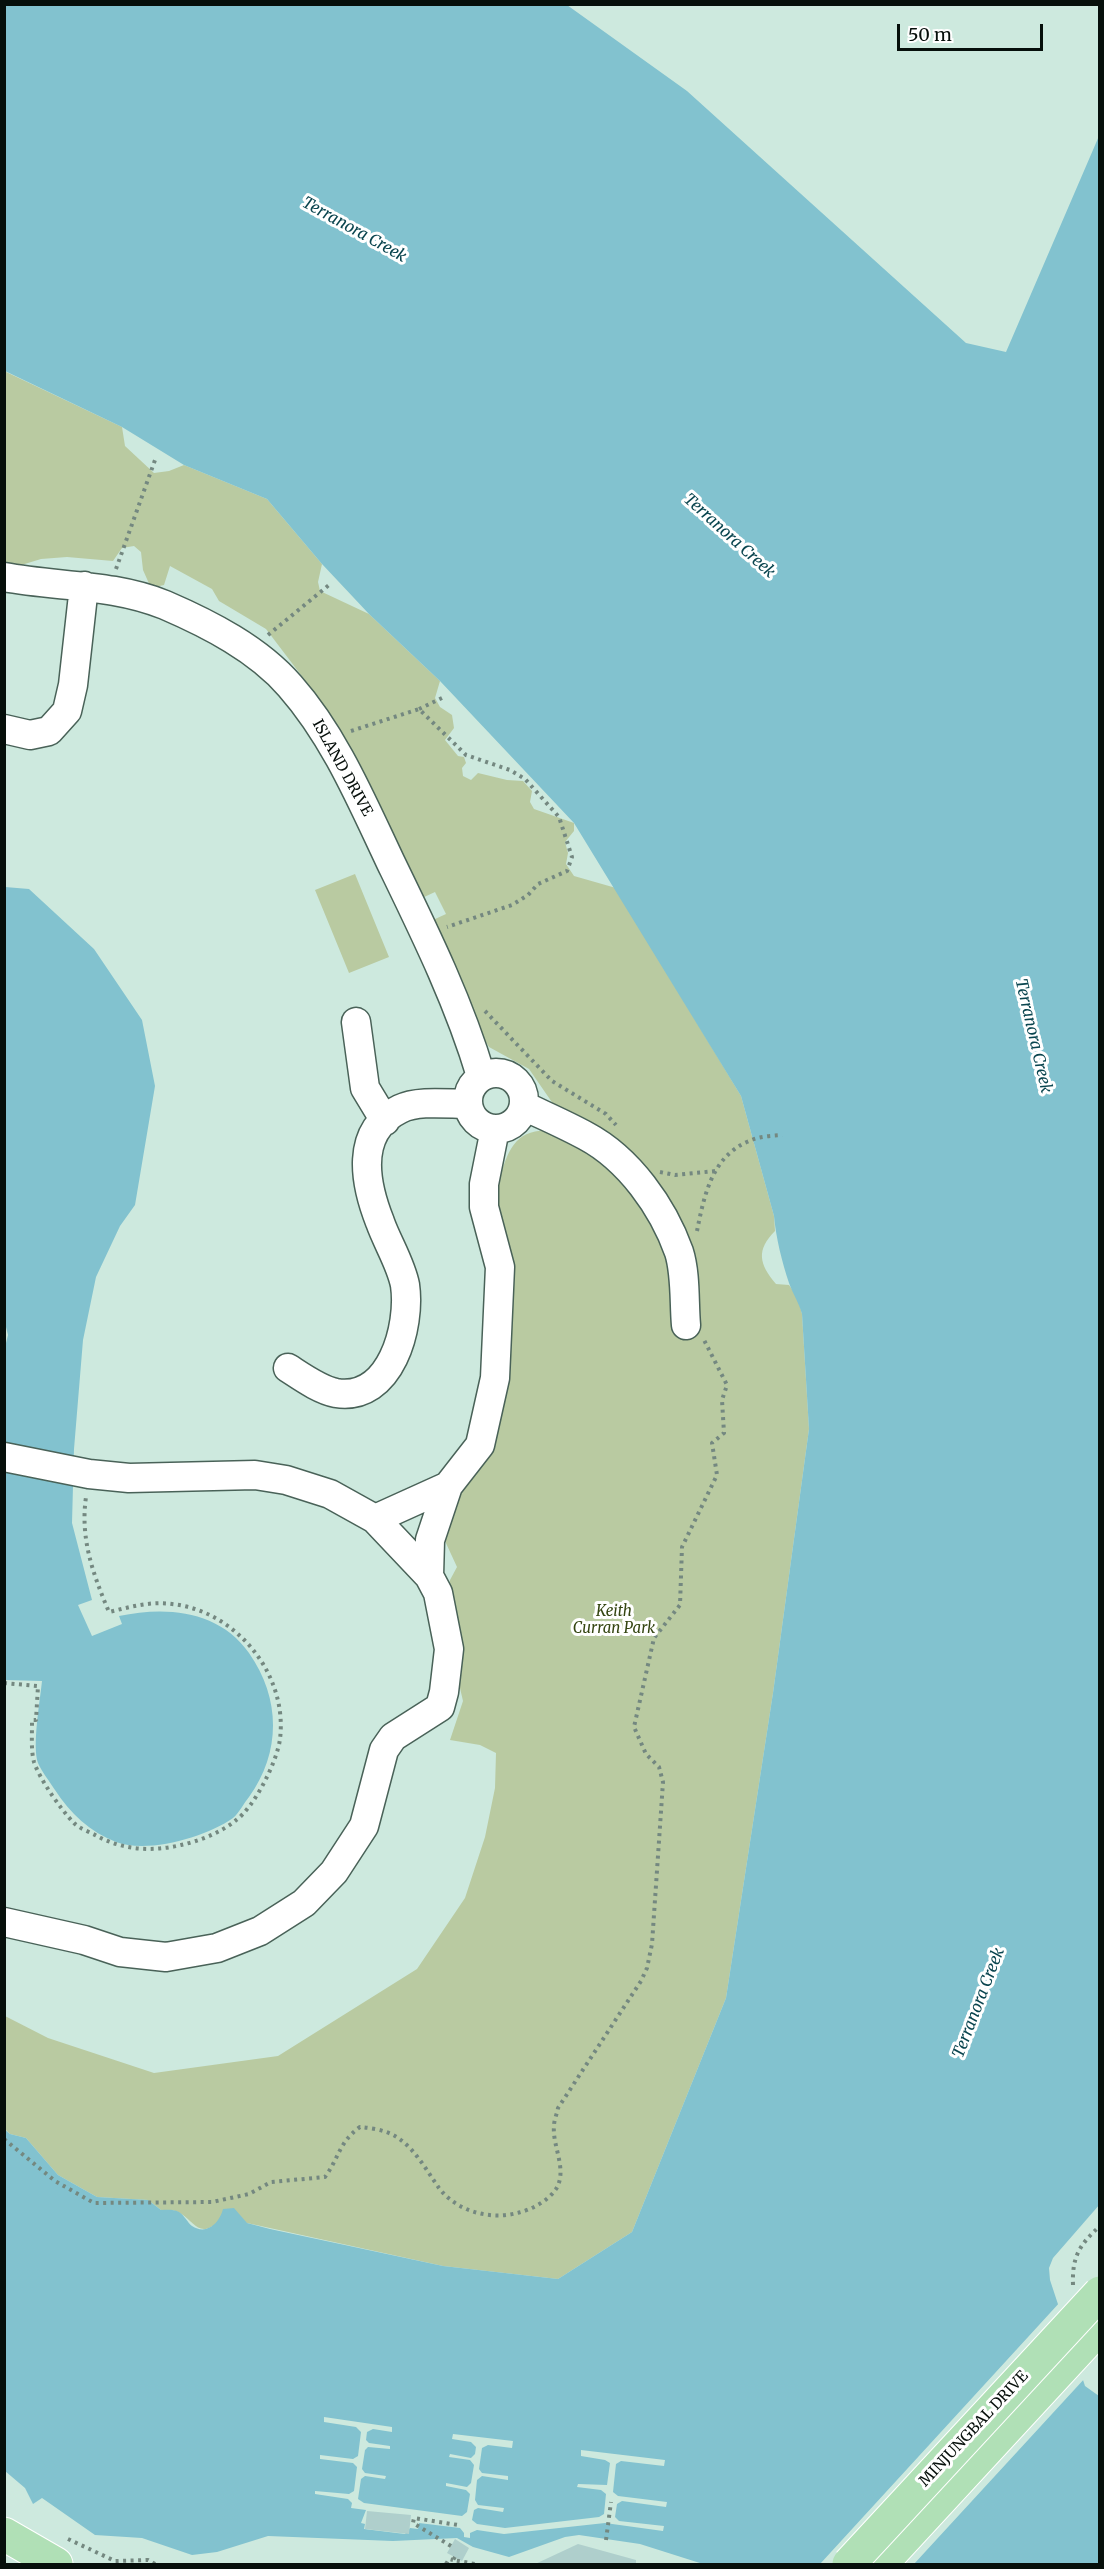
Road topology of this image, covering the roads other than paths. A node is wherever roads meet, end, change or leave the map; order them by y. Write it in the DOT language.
graph roads {
  1 [pos="4,577"];
  2 [pos="84,586"];
  3 [pos="4,729"];
  4 [pos="356,1022"];
  5 [pos="481,1076"];
  6 [pos="468,1104"];
  7 [pos="524,1106"];
  8 [pos="385,1121"];
  9 [pos="495,1129"];
  10 [pos="686,1325"];
  11 [pos="288,1368"];
  12 [pos="4,1457"];
  13 [pos="448,1486"];
  14 [pos="375,1519"];
  15 [pos="429,1576"];
  16 [pos="4,1922"];
  17 [pos="1100,2293"];
  18 [pos="1100,2327"];
  19 [pos="1100,2346"];
  20 [pos="4,2534"];
  21 [pos="49,2555"];
  22 [pos="849,2565"];
  23 [pos="881,2565"];
  24 [pos="903,2565"];
  1 -- 2 [label="street, ISLAND DRIVE"];
  2 -- 3 [label="street"];
  2 -- 5 [label="street, ISLAND DRIVE"];
  4 -- 8 [label="street"];
  5 -- 6 [label="street"];
  5 -- 7 [label="street"];
  6 -- 8 [label="street"];
  6 -- 9 [label="street"];
  7 -- 9 [label="street"];
  7 -- 10 [label="street"];
  8 -- 11 [label="street"];
  9 -- 13 [label="street"];
  12 -- 14 [label="street"];
  13 -- 14 [label="street"];
  13 -- 15 [label="street"];
  14 -- 15 [label="street"];
  15 -- 16 [label="street"];
  17 -- 22 [label="main road, MINJUNGBAL DRIVE, bridge"];
  18 -- 23 [label="main road, MINJUNGBAL DRIVE"];
  19 -- 24 [label="main road"];
  20 -- 21 [label="main road"];
}
